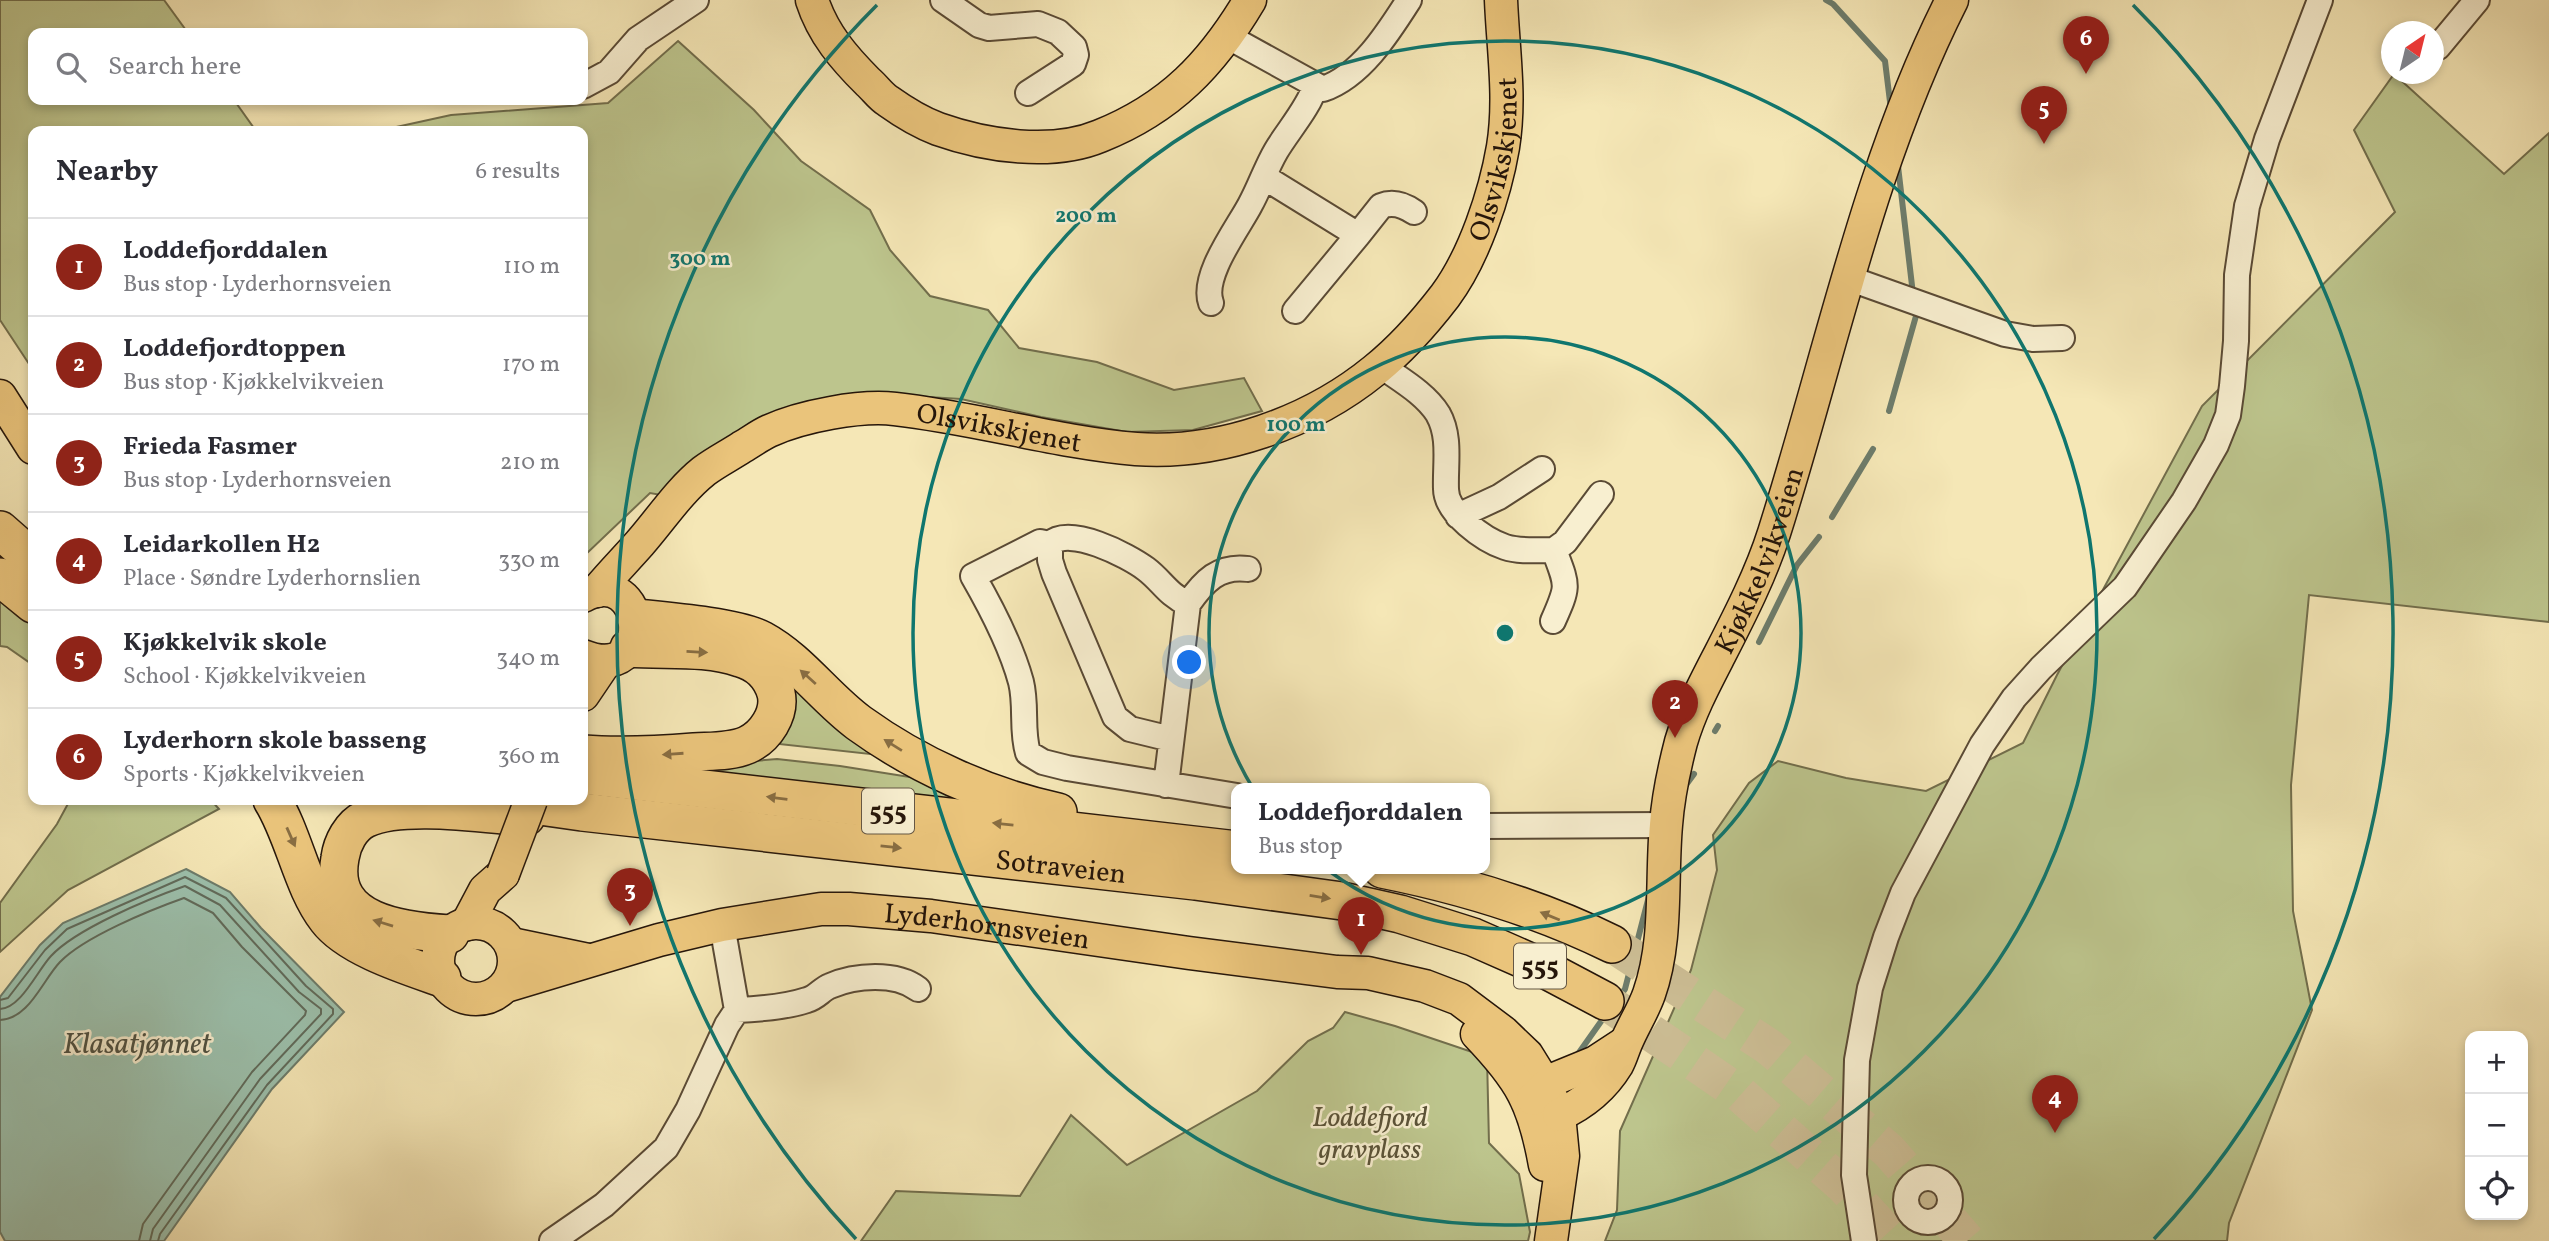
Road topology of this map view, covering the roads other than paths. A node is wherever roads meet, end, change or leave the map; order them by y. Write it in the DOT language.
graph roads {
  1 [pos="695,0"];
  2 [pos="812,0"];
  3 [pos="943,0"];
  4 [pos="1250,0"];
  5 [pos="1409,0"];
  6 [pos="1501,0"];
  7 [pos="1952,0"];
  8 [pos="2320,0"];
  9 [pos="2477,0"];
  10 [pos="1227,36"];
  11 [pos="2444,40"];
  12 [pos="588,83"];
  13 [pos="1315,86"];
  14 [pos="1028,93"];
  15 [pos="1264,177"];
  16 [pos="1414,212"];
  17 [pos="1358,235"];
  18 [pos="1848,278"];
  19 [pos="1211,303"];
  20 [pos="1295,312"];
  21 [pos="2062,338"];
  22 [pos="1380,365"];
  23 [pos="0,396"];
  24 [pos="28,441"];
  25 [pos="1542,469"];
  26 [pos="1601,494"];
  27 [pos="1458,516"];
  28 [pos="0,530"];
  29 [pos="1050,544"];
  30 [pos="1554,551"];
  31 [pos="28,555"];
  32 [pos="1248,569"];
  33 [pos="0,577"];
  34 [pos="28,600"];
  35 [pos="1188,604"];
  36 [pos="1553,621"];
  37 [pos="608,624"];
  38 [pos="588,681"];
  39 [pos="1171,739"];
  40 [pos="588,754"];
  41 [pos="588,776"];
  42 [pos="1166,785"];
  43 [pos="1231,795"];
  44 [pos="274,805"];
  45 [pos="529,805"];
  46 [pos="540,805"];
  47 [pos="1666,825"];
  48 [pos="1490,826"];
  49 [pos="799,836"];
  50 [pos="1193,845"];
  51 [pos="1231,849"];
  52 [pos="503,874"];
  53 [pos="1406,874"];
  54 [pos="722,925"];
  55 [pos="458,929"];
  56 [pos="506,939"];
  57 [pos="1612,944"];
  58 [pos="589,960"];
  59 [pos="442,978"];
  60 [pos="506,986"];
  61 [pos="918,989"];
  62 [pos="1605,1001"];
  63 [pos="737,1010"];
  64 [pos="1626,1042"];
  65 [pos="1538,1093"];
  66 [pos="1559,1115"];
  67 [pos="1556,1203"];
  68 [pos="552,1241"];
  69 [pos="1551,1241"];
  70 [pos="1864,1241"];
  1 -- 12 [label="street"];
  2 -- 10 [label="main road"];
  3 -- 14 [label="street"];
  4 -- 10 [label="main road"];
  5 -- 13 [label="street"];
  6 -- 22 [label="main road, Olsvikskjenet"];
  7 -- 18 [label="main road, Kjøkkelvikveien"];
  8 -- 70 [label="street"];
  9 -- 11 [label="street"];
  10 -- 13 [label="street"];
  13 -- 15 [label="street"];
  15 -- 17 [label="street"];
  15 -- 19 [label="street"];
  16 -- 17 [label="street"];
  17 -- 20 [label="street"];
  18 -- 21 [label="street"];
  18 -- 47 [label="main road, Kjøkkelvikveien"];
  22 -- 27 [label="street"];
  22 -- 37 [label="main road, Olsvikskjenet"];
  23 -- 24 [label="main road"];
  25 -- 27 [label="street"];
  26 -- 30 [label="street"];
  27 -- 30 [label="street"];
  28 -- 31 [label="highway"];
  29 -- 35 [label="street"];
  29 -- 39 [label="street"];
  29 -- 42 [label="street"];
  30 -- 36 [label="street"];
  32 -- 35 [label="street"];
  33 -- 34 [label="highway"];
  35 -- 39 [label="street"];
  37 -- 38 [label="main road, Olsvikskjenet"];
  37 -- 40 [label="highway, one-way"];
  50 -- 37 [label="highway, 555, one-way"];
  39 -- 42 [label="street"];
  50 -- 41 [label="highway, Sotraveien / 555, one-way"];
  42 -- 43 [label="street"];
  44 -- 59 [label="highway, one-way"];
  45 -- 52 [label="main road, bridge"];
  46 -- 49 [label="highway, Sotraveien / 555"];
  47 -- 48 [label="street"];
  47 -- 64 [label="main road, Kjøkkelvikveien"];
  55 -- 49 [label="highway, 555, one-way"];
  49 -- 62 [label="highway, Sotraveien / 555, one-way"];
  50 -- 51 [label="highway, Sotraveien / 555"];
  52 -- 55 [label="main road"];
  52 -- 56 [label="main road"];
  57 -- 53 [label="highway, 555, one-way"];
  54 -- 58 [label="main road, Lyderhornsveien"];
  54 -- 63 [label="street"];
  54 -- 65 [label="main road, Lyderhornsveien"];
  55 -- 56 [label="main road"];
  55 -- 59 [label="main road"];
  56 -- 58 [label="main road, Lyderhornsveien"];
  56 -- 60 [label="main road"];
  58 -- 60 [label="main road, Lyderhornsveien"];
  59 -- 60 [label="main road"];
  61 -- 63 [label="street"];
  63 -- 68 [label="street"];
  64 -- 65 [label="main road"];
  64 -- 66 [label="main road, Kjøkkelvikveien"];
  65 -- 66 [label="main road, Lyderhornsveien"];
  65 -- 67 [label="main road, Lyderhornsveien"];
  66 -- 67 [label="main road, Lyderhornsveien"];
  67 -- 69 [label="main road, Lyderhornsveien"];
}
